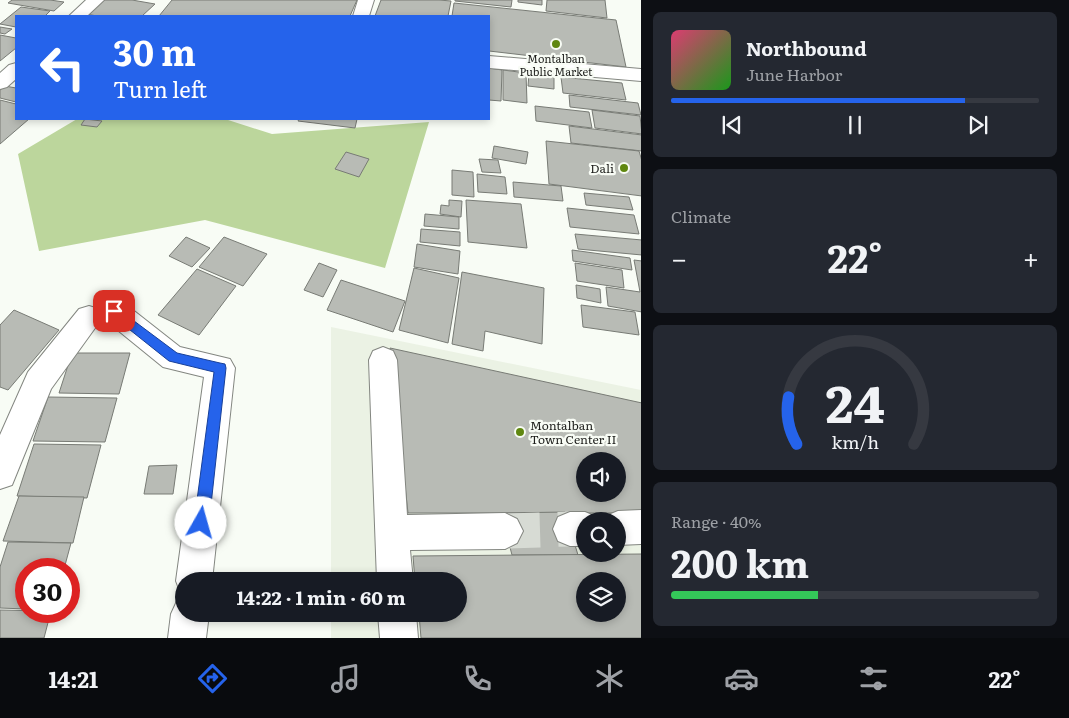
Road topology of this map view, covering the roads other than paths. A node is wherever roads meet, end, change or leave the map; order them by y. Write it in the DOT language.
graph roads {
  1 [pos="96,0"];
  2 [pos="366,0"];
  3 [pos="78,15"];
  4 [pos="361,15"];
  5 [pos="490,62"];
  6 [pos="15,70"];
  7 [pos="641,75"];
  8 [pos="0,83"];
  9 [pos="383,360"];
  10 [pos="1,465"];
  11 [pos="641,527"];
  12 [pos="626,528"];
  13 [pos="505,531"];
  14 [pos="391,533"];
  15 [pos="195,572"];
  16 [pos="394,572"];
  17 [pos="189,622"];
  18 [pos="398,622"];
  19 [pos="188,638"];
  20 [pos="399,638"];
  1 -- 3 [label="street"];
  2 -- 4 [label="street"];
  5 -- 7 [label="street"];
  6 -- 8 [label="street"];
  9 -- 14 [label="street"];
  10 -- 15 [label="street"];
  11 -- 12 [label="street"];
  13 -- 14 [label="street"];
  14 -- 16 [label="street"];
  17 -- 19 [label="street"];
  18 -- 20 [label="street"];
}
